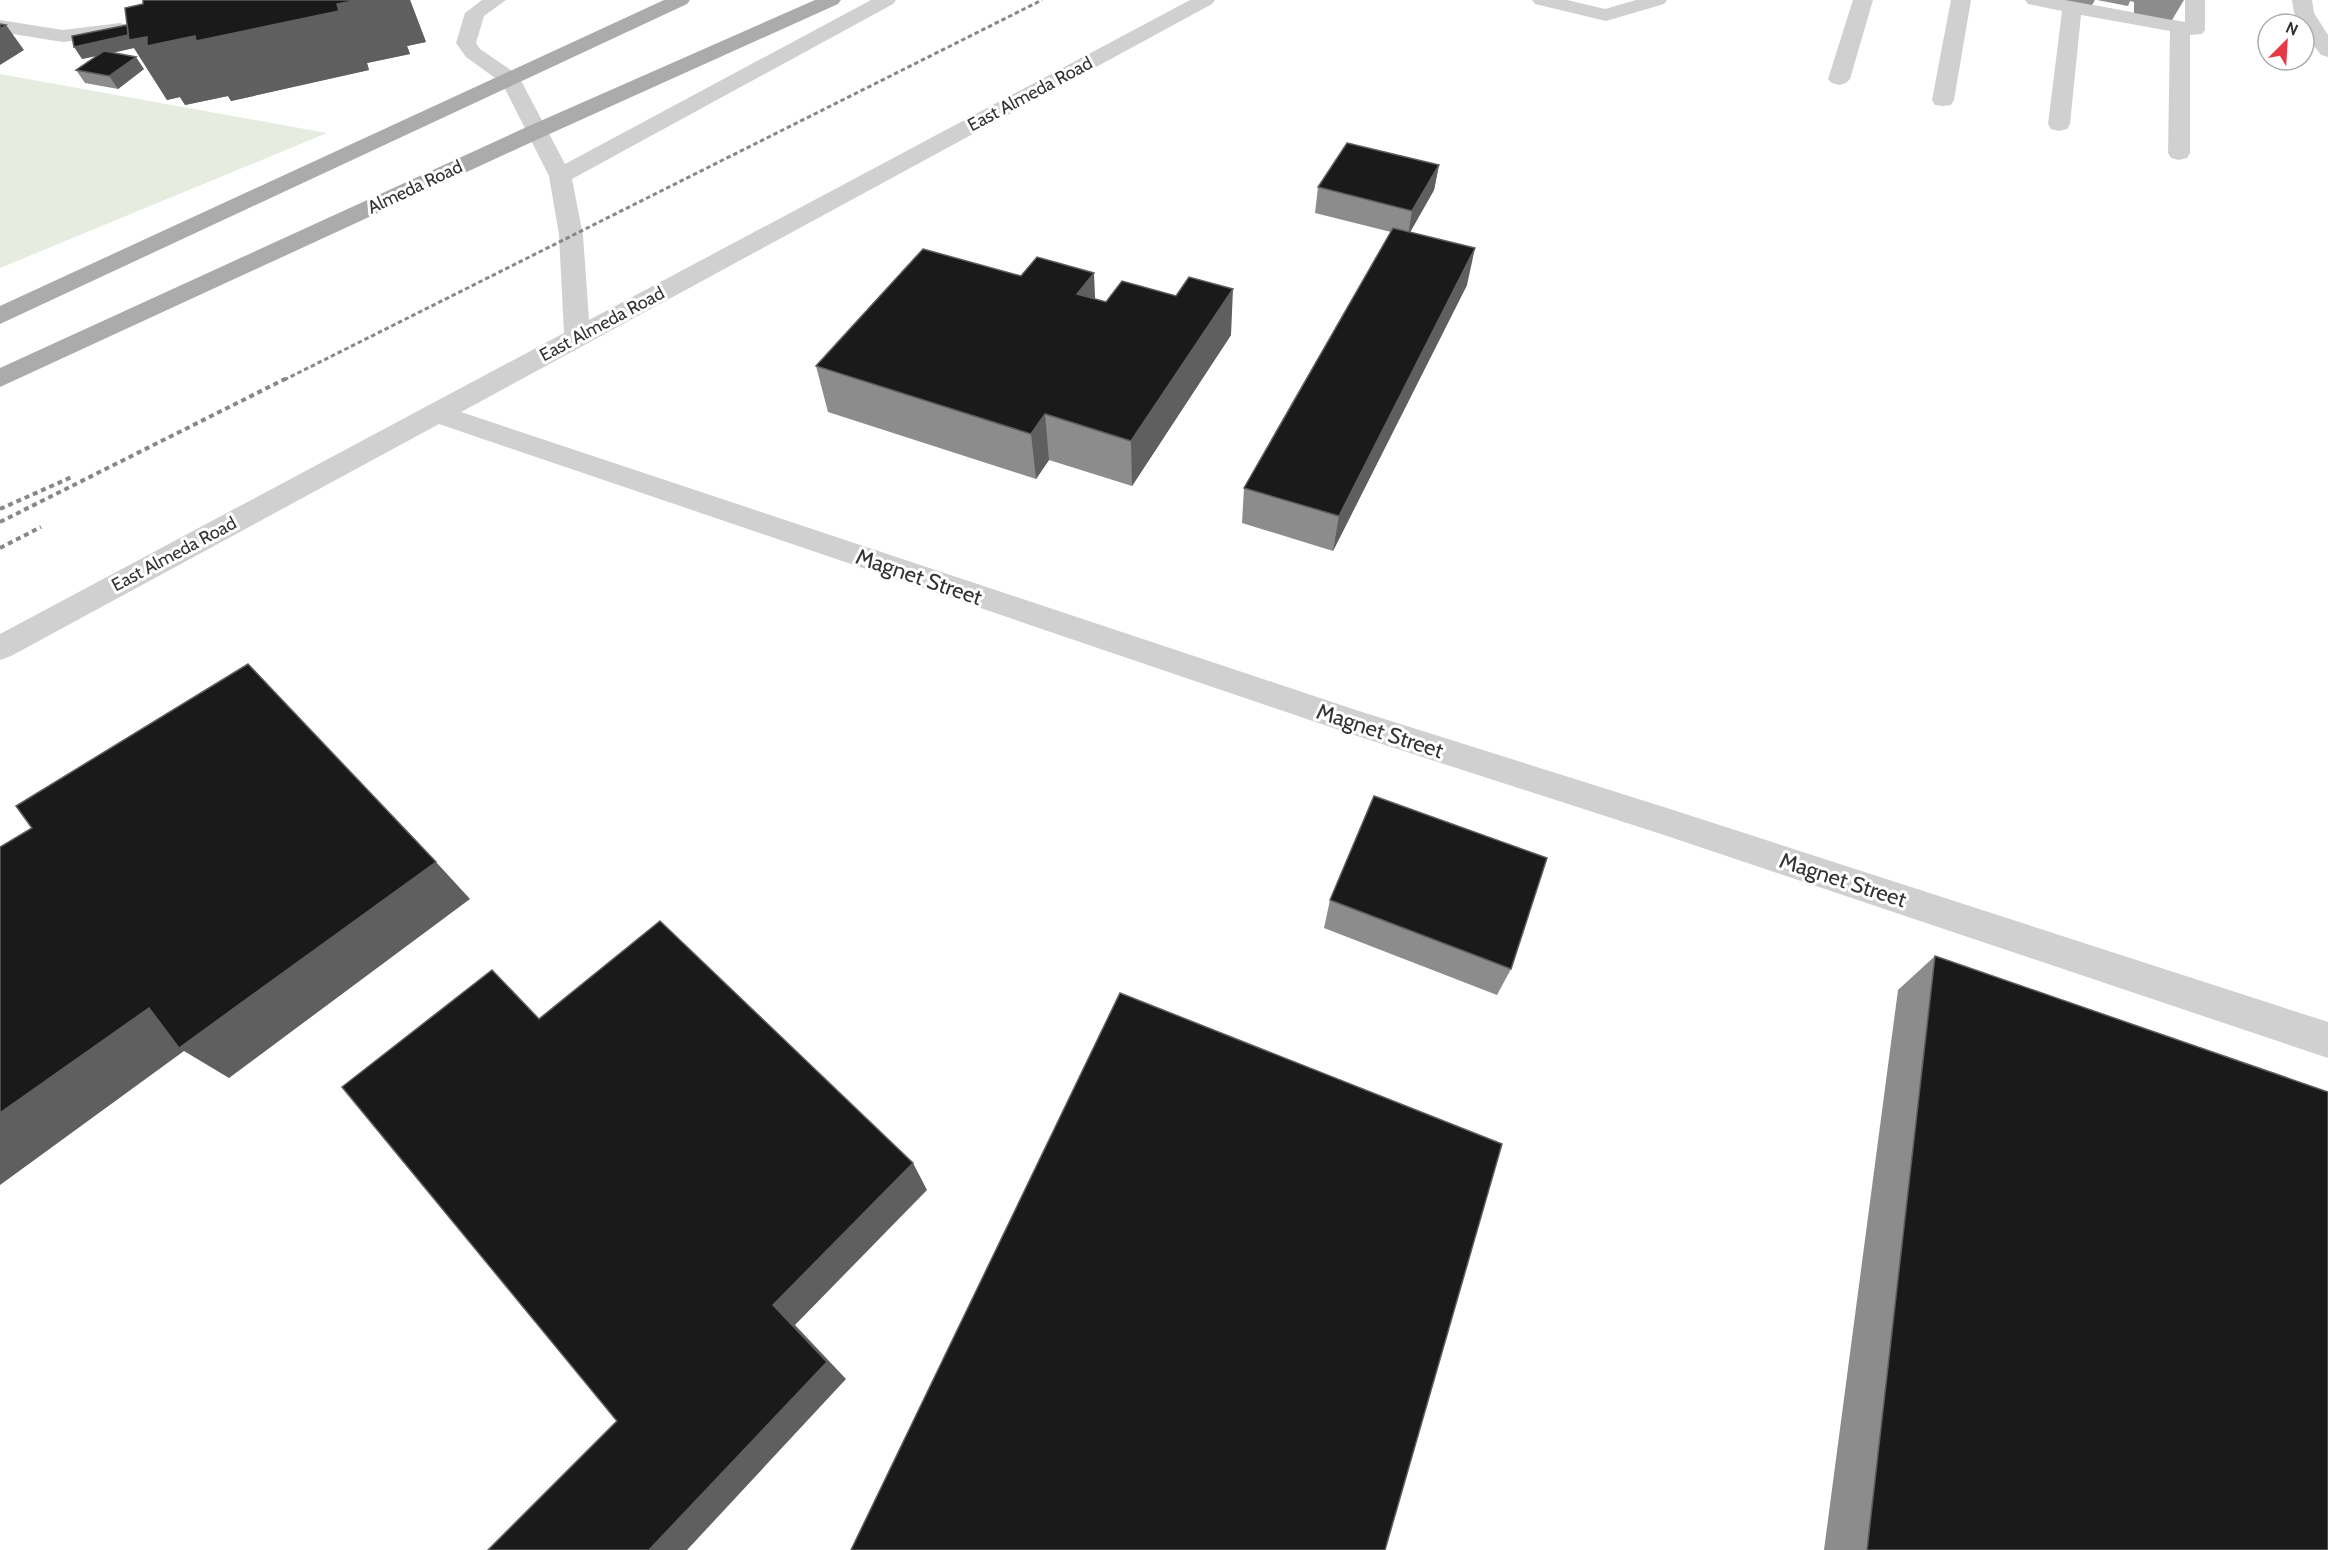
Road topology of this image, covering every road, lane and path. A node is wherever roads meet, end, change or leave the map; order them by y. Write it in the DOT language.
graph roads {
  1 [pos="496,0"];
  2 [pos="680,0"];
  3 [pos="831,0"];
  4 [pos="886,0"];
  5 [pos="1205,0"];
  6 [pos="1542,0"];
  7 [pos="1657,0"];
  8 [pos="1863,0"];
  9 [pos="1962,0"];
  10 [pos="2035,0"];
  11 [pos="2195,0"];
  12 [pos="2302,0"];
  13 [pos="455,4"];
  14 [pos="2072,7"];
  15 [pos="475,13"];
  16 [pos="139,25"];
  17 [pos="0,26"];
  18 [pos="2180,27"];
  19 [pos="2328,51"];
  20 [pos="511,79"];
  21 [pos="1839,79"];
  22 [pos="1943,100"];
  23 [pos="2059,124"];
  24 [pos="537,131"];
  25 [pos="2179,153"];
  26 [pos="560,176"];
  27 [pos="0,316"];
  28 [pos="577,337"];
  29 [pos="0,378"];
  30 [pos="436,413"];
  31 [pos="0,648"];
  32 [pos="2328,1040"];
  1 -- 15 [label="street"];
  2 -- 20 [label="main road"];
  3 -- 24 [label="main road, Almeda Road"];
  4 -- 26 [label="street"];
  5 -- 28 [label="street, East Almeda Road"];
  6 -- 7 [label="street"];
  8 -- 21 [label="street"];
  9 -- 22 [label="street"];
  10 -- 14 [label="street"];
  11 -- 18 [label="street"];
  12 -- 19 [label="street"];
  13 -- 15 [label="street"];
  14 -- 18 [label="street"];
  14 -- 23 [label="street"];
  15 -- 20 [label="street"];
  16 -- 17 [label="street"];
  18 -- 25 [label="street"];
  20 -- 24 [label="street"];
  20 -- 27 [label="main road"];
  24 -- 26 [label="street"];
  24 -- 29 [label="main road, Almeda Road"];
  26 -- 28 [label="street"];
  28 -- 30 [label="street, East Almeda Road"];
  30 -- 31 [label="street, East Almeda Road"];
  30 -- 32 [label="street, Magnet Street"];
}
